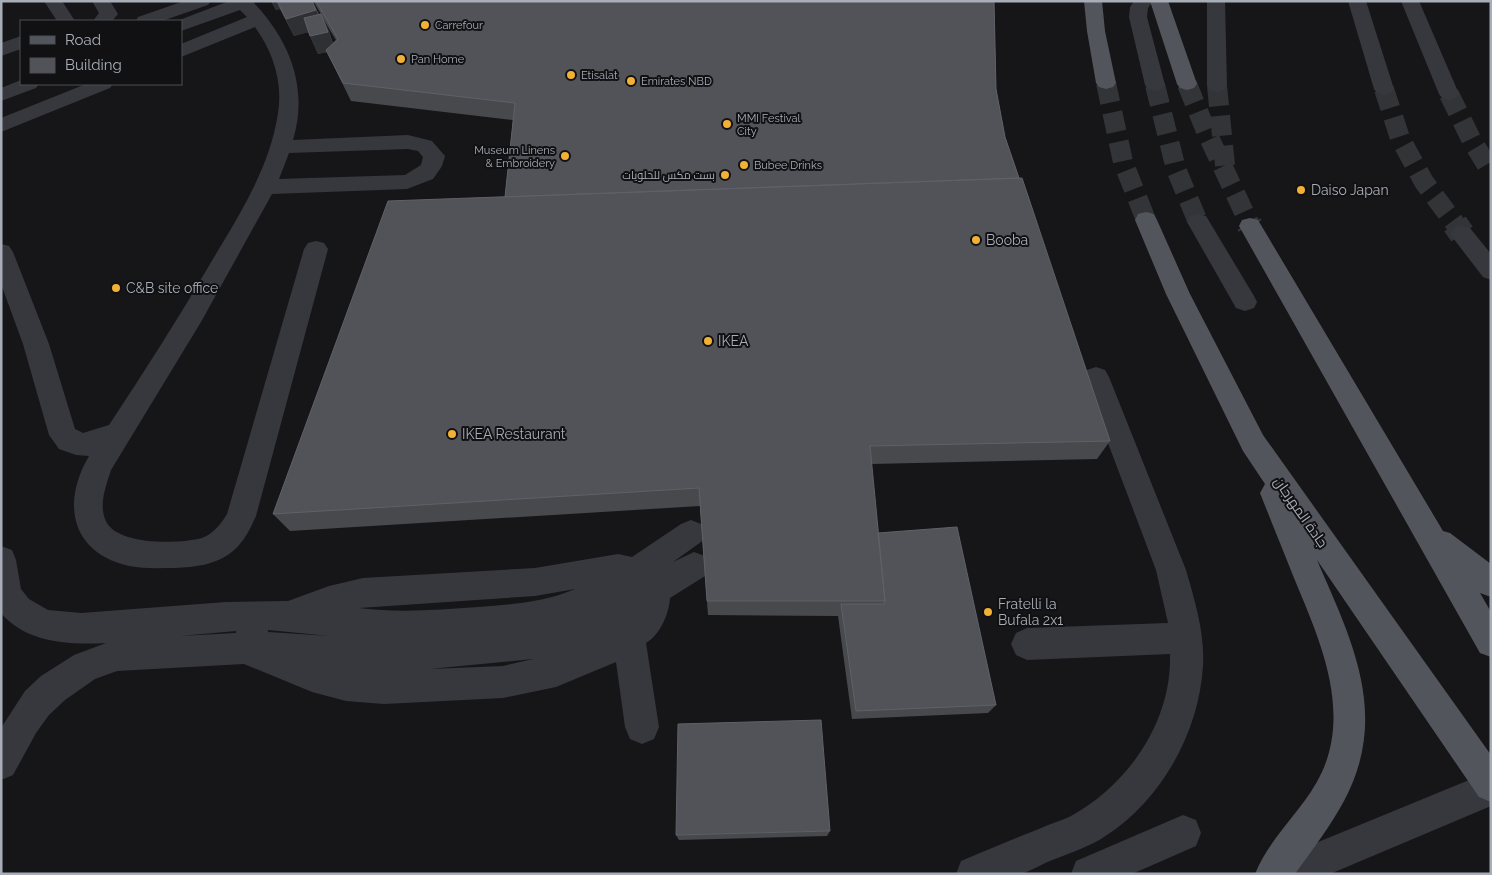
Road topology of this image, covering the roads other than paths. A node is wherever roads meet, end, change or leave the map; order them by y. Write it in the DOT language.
graph roads {
  1 [pos="53,1"];
  2 [pos="102,1"];
  3 [pos="202,1"];
  4 [pos="1093,1"];
  5 [pos="1144,1"];
  6 [pos="1159,1"];
  7 [pos="1216,1"];
  8 [pos="1357,1"];
  9 [pos="1410,1"];
  10 [pos="248,6"];
  11 [pos="170,7"];
  12 [pos="65,20"];
  13 [pos="103,20"];
  14 [pos="147,20"];
  15 [pos="182,26"];
  16 [pos="20,42"];
  17 [pos="1,50"];
  18 [pos="182,50"];
  19 [pos="20,68"];
  20 [pos="1,75"];
  21 [pos="1106,83"];
  22 [pos="1187,84"];
  23 [pos="26,85"];
  24 [pos="1155,85"];
  25 [pos="93,86"];
  26 [pos="1217,86"];
  27 [pos="1384,89"];
  28 [pos="1449,94"];
  29 [pos="1,95"];
  30 [pos="1,126"];
  31 [pos="280,147"];
  32 [pos="264,187"];
  33 [pos="1146,220"];
  34 [pos="1198,222"];
  35 [pos="1250,226"];
  36 [pos="1462,234"];
  37 [pos="316,249"];
  38 [pos="1,252"];
  39 [pos="1491,271"];
  40 [pos="1245,302"];
  41 [pos="1096,378"];
  42 [pos="120,433"];
  43 [pos="1254,443"];
  44 [pos="691,533"];
  45 [pos="1428,534"];
  46 [pos="1,560"];
  47 [pos="694,566"];
  48 [pos="1491,583"];
  49 [pos="624,609"];
  50 [pos="273,616"];
  51 [pos="1186,638"];
  52 [pos="1491,642"];
  53 [pos="1027,644"];
  54 [pos="248,648"];
  55 [pos="642,727"];
  56 [pos="1,762"];
  57 [pos="1491,787"];
  58 [pos="1183,833"];
  59 [pos="974,874"];
  60 [pos="1089,874"];
  61 [pos="1272,874"];
  62 [pos="1285,874"];
  1 -- 12 [label="street"];
  2 -- 13 [label="street"];
  3 -- 11 [label="street"];
  4 -- 21 [label="main road"];
  5 -- 24 [label="street"];
  6 -- 22 [label="main road"];
  7 -- 26 [label="street"];
  8 -- 27 [label="street"];
  9 -- 28 [label="street"];
  10 -- 15 [label="street"];
  10 -- 18 [label="street"];
  10 -- 31 [label="street"];
  11 -- 14 [label="street"];
  16 -- 17 [label="street"];
  19 -- 20 [label="street"];
  23 -- 29 [label="street"];
  25 -- 30 [label="street"];
  31 -- 32 [label="street"];
  31 -- 32 [label="street"];
  32 -- 42 [label="street"];
  33 -- 43 [label="main road, جادة المهرجان"];
  34 -- 40 [label="street"];
  35 -- 45 [label="main road"];
  36 -- 39 [label="street"];
  37 -- 42 [label="street"];
  38 -- 42 [label="street"];
  41 -- 51 [label="street"];
  43 -- 57 [label="main road, جادة المهرجان"];
  43 -- 61 [label="main road"];
  44 -- 49 [label="street"];
  45 -- 48 [label="main road"];
  45 -- 52 [label="main road"];
  46 -- 50 [label="street"];
  47 -- 49 [label="street"];
  49 -- 50 [label="street"];
  49 -- 50 [label="street"];
  49 -- 54 [label="street"];
  49 -- 55 [label="street"];
  50 -- 54 [label="street"];
  51 -- 53 [label="street"];
  51 -- 59 [label="street"];
  54 -- 56 [label="street"];
  57 -- 62 [label="street"];
  58 -- 60 [label="street"];
}
